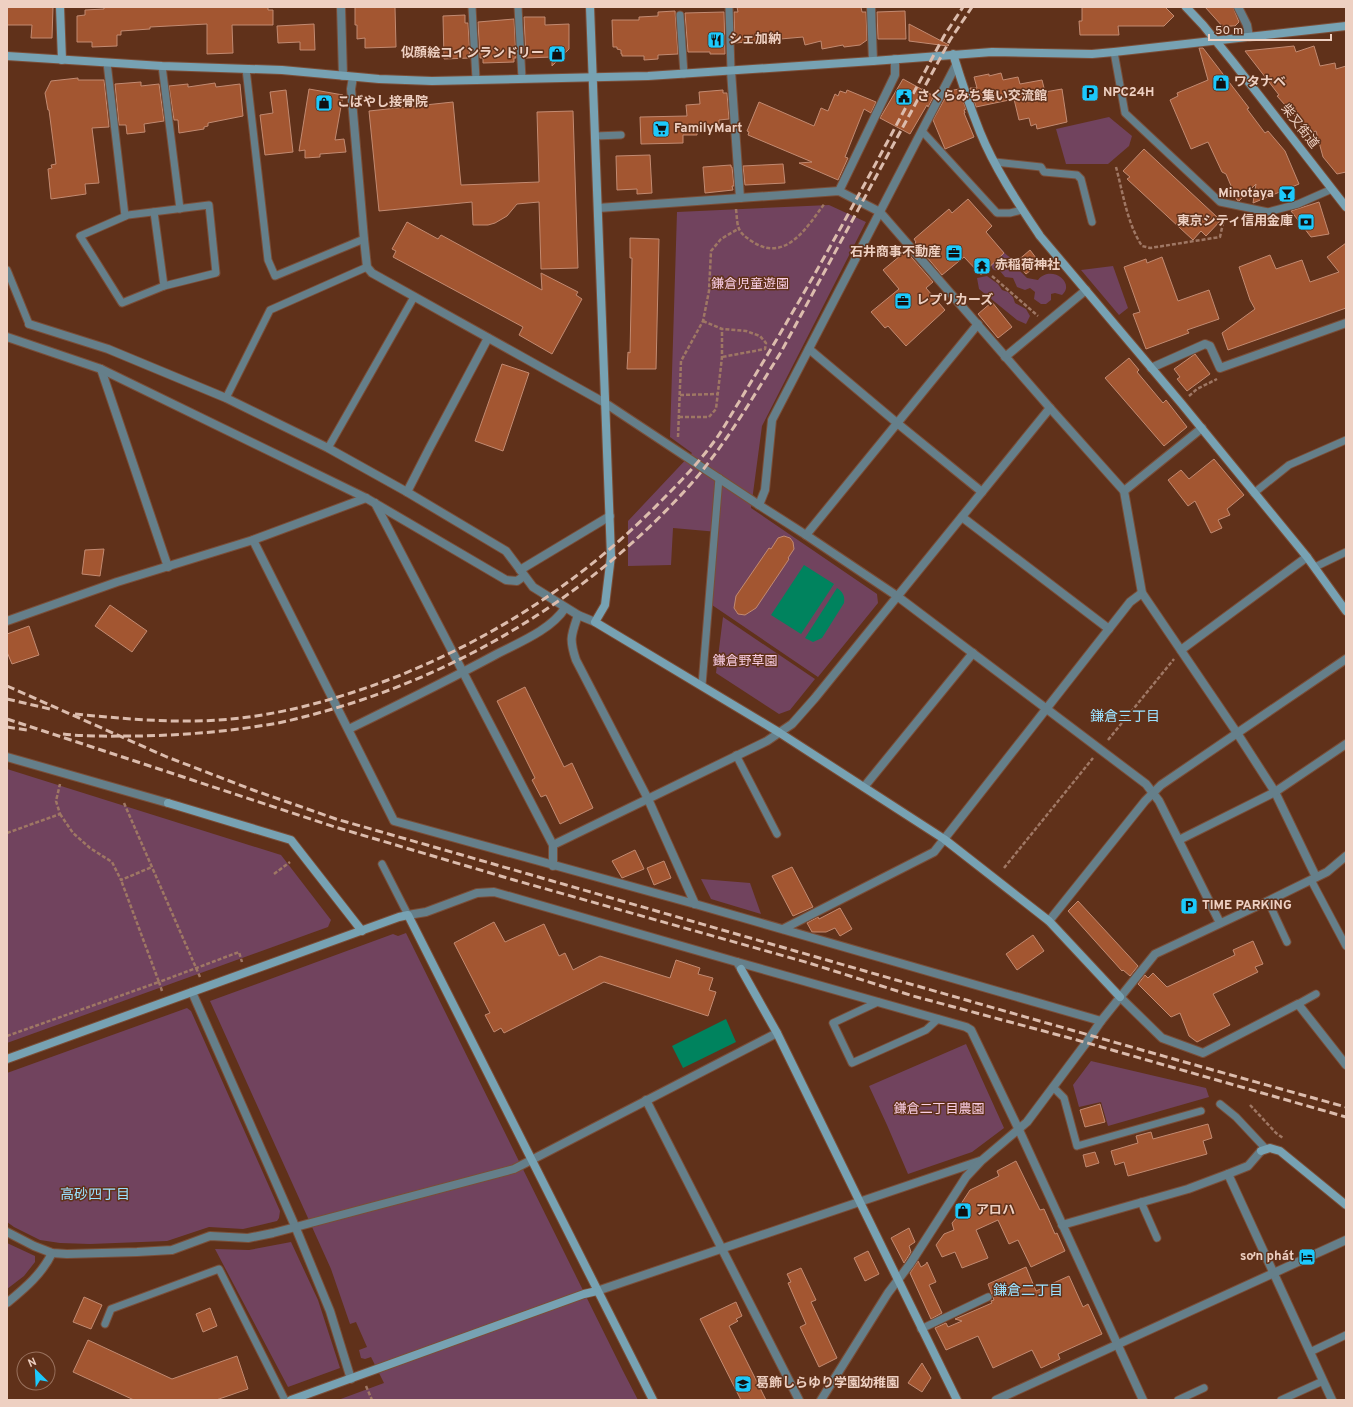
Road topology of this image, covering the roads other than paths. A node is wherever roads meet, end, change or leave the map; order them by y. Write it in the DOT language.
graph roads {
  1 [pos="60,7"];
  2 [pos="341,7"];
  3 [pos="472,7"];
  4 [pos="518,7"];
  5 [pos="590,7"];
  6 [pos="729,7"];
  7 [pos="871,7"];
  8 [pos="1186,7"];
  9 [pos="1238,7"];
  10 [pos="680,15"];
  11 [pos="1346,26"];
  12 [pos="1249,37"];
  13 [pos="1216,41"];
  14 [pos="1114,52"];
  15 [pos="953,54"];
  16 [pos="7,56"];
  17 [pos="62,60"];
  18 [pos="894,60"];
  19 [pos="873,61"];
  20 [pos="107,63"];
  21 [pos="956,65"];
  22 [pos="162,66"];
  23 [pos="246,69"];
  24 [pos="731,71"];
  25 [pos="684,74"];
  26 [pos="343,76"];
  27 [pos="353,77"];
  28 [pos="592,77"];
  29 [pos="522,78"];
  30 [pos="476,79"];
  31 [pos="922,131"];
  32 [pos="621,135"];
  33 [pos="595,136"];
  34 [pos="995,162"];
  35 [pos="1332,189"];
  36 [pos="839,191"];
  37 [pos="738,198"];
  38 [pos="1346,207"];
  39 [pos="598,208"];
  40 [pos="180,209"];
  41 [pos="1022,210"];
  42 [pos="154,212"];
  43 [pos="880,212"];
  44 [pos="125,216"];
  45 [pos="1092,222"];
  46 [pos="364,239"];
  47 [pos="367,267"];
  48 [pos="7,270"];
  49 [pos="164,286"];
  50 [pos="1086,290"];
  51 [pos="414,297"];
  52 [pos="1346,323"];
  53 [pos="29,324"];
  54 [pos="978,324"];
  55 [pos="7,337"];
  56 [pos="488,338"];
  57 [pos="809,349"];
  58 [pos="1005,357"];
  59 [pos="1151,368"];
  60 [pos="101,369"];
  61 [pos="226,398"];
  62 [pos="606,402"];
  63 [pos="1050,408"];
  64 [pos="896,423"];
  65 [pos="1202,428"];
  66 [pos="1346,440"];
  67 [pos="328,448"];
  68 [pos="719,478"];
  69 [pos="1124,491"];
  70 [pos="408,492"];
  71 [pos="982,492"];
  72 [pos="1254,493"];
  73 [pos="366,498"];
  74 [pos="375,503"];
  75 [pos="760,505"];
  76 [pos="610,516"];
  77 [pos="962,517"];
  78 [pos="806,535"];
  79 [pos="253,540"];
  80 [pos="1346,552"];
  81 [pos="1307,557"];
  82 [pos="168,567"];
  83 [pos="1315,567"];
  84 [pos="522,573"];
  85 [pos="1142,594"];
  86 [pos="897,596"];
  87 [pos="565,608"];
  88 [pos="1346,611"];
  89 [pos="578,616"];
  90 [pos="7,621"];
  91 [pos="595,622"];
  92 [pos="1109,629"];
  93 [pos="1181,650"];
  94 [pos="973,653"];
  95 [pos="1346,659"];
  96 [pos="462,672"];
  97 [pos="702,685"];
  98 [pos="1046,709"];
  99 [pos="349,729"];
  100 [pos="780,733"];
  101 [pos="1237,733"];
  102 [pos="1346,744"];
  103 [pos="736,756"];
  104 [pos="7,757"];
  105 [pos="864,787"];
  106 [pos="1153,792"];
  107 [pos="1275,792"];
  108 [pos="648,800"];
  109 [pos="777,834"];
  110 [pos="944,839"];
  111 [pos="1179,840"];
  112 [pos="553,845"];
  113 [pos="1346,857"];
  114 [pos="382,864"];
  115 [pos="553,866"];
  116 [pos="1313,879"];
  117 [pos="1268,901"];
  118 [pos="695,904"];
  119 [pos="408,915"];
  120 [pos="1050,921"];
  121 [pos="1220,923"];
  122 [pos="783,929"];
  123 [pos="362,931"];
  124 [pos="1287,942"];
  125 [pos="1346,946"];
  126 [pos="739,966"];
  127 [pos="192,992"];
  128 [pos="1316,994"];
  129 [pos="1120,997"];
  130 [pos="878,1002"];
  131 [pos="1298,1004"];
  132 [pos="938,1019"];
  133 [pos="1101,1021"];
  134 [pos="777,1033"];
  135 [pos="7,1059"];
  136 [pos="1346,1065"];
  137 [pos="1053,1087"];
  138 [pos="646,1100"];
  139 [pos="1220,1104"];
  140 [pos="1202,1111"];
  141 [pos="1019,1130"];
  142 [pos="1264,1150"];
  143 [pos="532,1159"];
  144 [pos="981,1161"];
  145 [pos="1228,1174"];
  146 [pos="860,1202"];
  147 [pos="1141,1202"];
  148 [pos="1346,1205"];
  149 [pos="1062,1225"];
  150 [pos="295,1226"];
  151 [pos="7,1232"];
  152 [pos="1157,1238"];
  153 [pos="1346,1240"];
  154 [pos="722,1249"];
  155 [pos="52,1253"];
  156 [pos="1273,1273"];
  157 [pos="898,1280"];
  158 [pos="597,1291"];
  159 [pos="988,1297"];
  160 [pos="7,1303"];
  161 [pos="105,1324"];
  162 [pos="921,1329"];
  163 [pos="1346,1335"];
  164 [pos="1117,1345"];
  165 [pos="1310,1352"];
  166 [pos="351,1379"];
  167 [pos="1323,1381"];
  168 [pos="1204,1388"];
  169 [pos="285,1400"];
  170 [pos="291,1400"];
  171 [pos="653,1400"];
  172 [pos="799,1400"];
  173 [pos="821,1400"];
  174 [pos="957,1400"];
  175 [pos="996,1400"];
  176 [pos="1143,1400"];
  177 [pos="1178,1400"];
  178 [pos="1281,1400"];
  179 [pos="1332,1400"];
  1 -- 17 [label="street"];
  2 -- 26 [label="street"];
  3 -- 30 [label="lane"];
  4 -- 29 [label="lane"];
  5 -- 28 [label="street"];
  6 -- 24 [label="lane"];
  7 -- 19 [label="street"];
  8 -- 13 [label="street, 柴又街道"];
  9 -- 12 [label="street"];
  10 -- 25 [label="lane"];
  11 -- 12 [label="street"];
  12 -- 13 [label="street"];
  13 -- 14 [label="street"];
  13 -- 35 [label="street, 柴又街道"];
  14 -- 15 [label="street"];
  14 -- 35 [label="lane"];
  15 -- 18 [label="street"];
  15 -- 21 [label="street"];
  16 -- 17 [label="street"];
  17 -- 20 [label="street"];
  18 -- 19 [label="street"];
  18 -- 36 [label="street"];
  19 -- 24 [label="street"];
  20 -- 22 [label="street"];
  20 -- 44 [label="lane"];
  21 -- 31 [label="street"];
  21 -- 34 [label="street"];
  22 -- 23 [label="street"];
  22 -- 40 [label="lane"];
  23 -- 26 [label="street"];
  23 -- 46 [label="lane"];
  24 -- 25 [label="street"];
  24 -- 37 [label="street"];
  25 -- 28 [label="street"];
  26 -- 27 [label="street"];
  27 -- 30 [label="street"];
  27 -- 46 [label="street"];
  28 -- 29 [label="street"];
  28 -- 33 [label="street"];
  29 -- 30 [label="street"];
  31 -- 41 [label="lane"];
  31 -- 43 [label="street"];
  32 -- 33 [label="lane"];
  33 -- 39 [label="street"];
  34 -- 41 [label="street"];
  34 -- 45 [label="lane"];
  35 -- 38 [label="street, 柴又街道"];
  36 -- 37 [label="street"];
  36 -- 43 [label="street"];
  37 -- 39 [label="street"];
  39 -- 62 [label="street"];
  40 -- 42 [label="lane"];
  40 -- 49 [label="lane"];
  41 -- 50 [label="street"];
  42 -- 44 [label="lane"];
  42 -- 49 [label="lane"];
  43 -- 54 [label="street"];
  43 -- 57 [label="street"];
  44 -- 49 [label="lane"];
  46 -- 47 [label="street"];
  47 -- 51 [label="street"];
  47 -- 61 [label="lane"];
  48 -- 53 [label="lane"];
  50 -- 58 [label="street"];
  50 -- 59 [label="street"];
  51 -- 56 [label="street"];
  51 -- 67 [label="lane"];
  52 -- 59 [label="street"];
  53 -- 61 [label="street"];
  54 -- 58 [label="street"];
  54 -- 64 [label="street"];
  55 -- 60 [label="street"];
  56 -- 62 [label="street"];
  56 -- 70 [label="street"];
  57 -- 64 [label="street"];
  57 -- 75 [label="street"];
  58 -- 63 [label="street"];
  59 -- 65 [label="street"];
  60 -- 73 [label="street"];
  60 -- 82 [label="street"];
  61 -- 67 [label="street"];
  62 -- 68 [label="street"];
  62 -- 76 [label="street"];
  63 -- 69 [label="street"];
  63 -- 71 [label="street"];
  64 -- 71 [label="street"];
  64 -- 78 [label="street"];
  65 -- 69 [label="street"];
  65 -- 72 [label="street"];
  66 -- 72 [label="lane"];
  67 -- 70 [label="street"];
  68 -- 75 [label="street"];
  68 -- 97 [label="lane"];
  69 -- 85 [label="street"];
  70 -- 84 [label="street"];
  71 -- 77 [label="street"];
  72 -- 81 [label="street"];
  73 -- 74 [label="street"];
  73 -- 79 [label="street"];
  74 -- 84 [label="street"];
  74 -- 96 [label="street"];
  75 -- 78 [label="street"];
  76 -- 84 [label="street"];
  76 -- 91 [label="street"];
  77 -- 86 [label="street"];
  77 -- 92 [label="street"];
  78 -- 86 [label="street"];
  79 -- 82 [label="street"];
  79 -- 99 [label="street"];
  80 -- 83 [label="lane"];
  81 -- 83 [label="street"];
  81 -- 93 [label="street"];
  82 -- 90 [label="street"];
  83 -- 88 [label="street"];
  84 -- 87 [label="street"];
  85 -- 92 [label="street"];
  85 -- 93 [label="street"];
  86 -- 94 [label="street"];
  86 -- 100 [label="street"];
  87 -- 89 [label="street"];
  87 -- 96 [label="street"];
  89 -- 91 [label="street"];
  89 -- 108 [label="street"];
  91 -- 97 [label="street"];
  92 -- 98 [label="street"];
  93 -- 101 [label="street"];
  94 -- 98 [label="street"];
  94 -- 105 [label="street"];
  95 -- 101 [label="street"];
  96 -- 99 [label="street"];
  96 -- 112 [label="street"];
  97 -- 100 [label="street"];
  98 -- 106 [label="street"];
  98 -- 110 [label="street"];
  99 -- 115 [label="street"];
  100 -- 103 [label="street"];
  100 -- 105 [label="street"];
  101 -- 106 [label="street"];
  101 -- 107 [label="street"];
  102 -- 107 [label="street"];
  103 -- 108 [label="street"];
  103 -- 109 [label="lane"];
  104 -- 123 [label="street"];
  105 -- 110 [label="street"];
  106 -- 111 [label="street"];
  106 -- 120 [label="street"];
  107 -- 111 [label="street"];
  107 -- 116 [label="street"];
  108 -- 112 [label="street"];
  108 -- 118 [label="street"];
  110 -- 120 [label="street"];
  110 -- 122 [label="street"];
  111 -- 121 [label="street"];
  112 -- 115 [label="street"];
  113 -- 116 [label="street"];
  114 -- 119 [label="lane"];
  115 -- 118 [label="street"];
  116 -- 117 [label="street"];
  116 -- 125 [label="lane"];
  117 -- 121 [label="street"];
  117 -- 124 [label="lane"];
  118 -- 122 [label="street"];
  119 -- 123 [label="street"];
  119 -- 126 [label="street"];
  119 -- 143 [label="street"];
  120 -- 129 [label="street"];
  121 -- 129 [label="street"];
  122 -- 133 [label="street"];
  123 -- 127 [label="street"];
  126 -- 130 [label="street"];
  126 -- 134 [label="street"];
  127 -- 135 [label="street"];
  127 -- 150 [label="street"];
  128 -- 131 [label="lane"];
  129 -- 131 [label="street"];
  129 -- 133 [label="street"];
  130 -- 132 [label="street"];
  130 -- 132 [label="lane"];
  131 -- 136 [label="street"];
  132 -- 141 [label="street"];
  133 -- 137 [label="street"];
  134 -- 138 [label="street"];
  134 -- 146 [label="street"];
  137 -- 140 [label="lane"];
  137 -- 141 [label="street"];
  138 -- 143 [label="street"];
  138 -- 154 [label="street"];
  139 -- 142 [label="lane"];
  141 -- 144 [label="street"];
  141 -- 149 [label="street"];
  142 -- 145 [label="street"];
  142 -- 148 [label="street"];
  143 -- 150 [label="street"];
  143 -- 158 [label="street"];
  144 -- 146 [label="street"];
  144 -- 157 [label="street"];
  145 -- 147 [label="street"];
  145 -- 156 [label="street"];
  146 -- 154 [label="street"];
  146 -- 157 [label="street"];
  147 -- 149 [label="street"];
  147 -- 152 [label="lane"];
  149 -- 164 [label="street"];
  150 -- 155 [label="street"];
  150 -- 166 [label="street"];
  151 -- 155 [label="street"];
  153 -- 156 [label="street"];
  154 -- 158 [label="street"];
  154 -- 172 [label="street"];
  155 -- 160 [label="street"];
  156 -- 164 [label="street"];
  156 -- 165 [label="street"];
  157 -- 162 [label="street"];
  157 -- 173 [label="street"];
  158 -- 166 [label="street"];
  158 -- 171 [label="street"];
  159 -- 162 [label="lane"];
  161 -- 169 [label="lane"];
  162 -- 174 [label="street"];
  163 -- 165 [label="lane"];
  164 -- 175 [label="street"];
  164 -- 176 [label="street"];
  165 -- 167 [label="street"];
  166 -- 170 [label="street"];
  167 -- 178 [label="lane"];
  167 -- 179 [label="street"];
  168 -- 177 [label="lane"];
}
